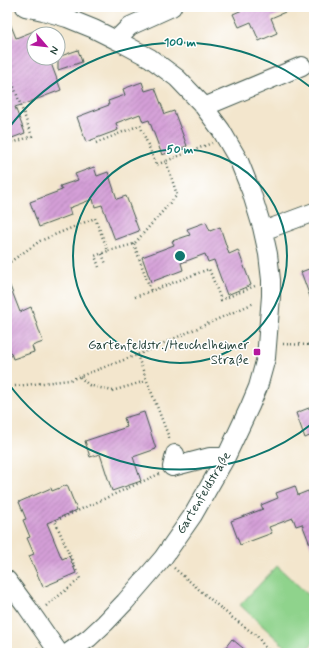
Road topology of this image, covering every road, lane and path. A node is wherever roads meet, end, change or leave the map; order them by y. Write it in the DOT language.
graph roads {
  1 [pos="25,7"];
  2 [pos="172,7"];
  3 [pos="116,40"];
  4 [pos="302,66"];
  5 [pos="7,68"];
  6 [pos="204,107"];
  7 [pos="225,137"];
  8 [pos="96,143"];
  9 [pos="7,145"];
  10 [pos="166,161"];
  11 [pos="314,212"];
  12 [pos="263,231"];
  13 [pos="134,244"];
  14 [pos="108,251"];
  15 [pos="102,254"];
  16 [pos="7,264"];
  17 [pos="106,264"];
  18 [pos="99,267"];
  19 [pos="271,288"];
  20 [pos="150,291"];
  21 [pos="135,297"];
  22 [pos="267,344"];
  23 [pos="314,345"];
  24 [pos="137,355"];
  25 [pos="80,377"];
  26 [pos="146,381"];
  27 [pos="7,387"];
  28 [pos="172,453"];
  29 [pos="226,457"];
  30 [pos="163,558"];
  31 [pos="7,580"];
  32 [pos="33,616"];
  33 [pos="58,653"];
  34 [pos="68,653"];
  35 [pos="271,653"];
  1 -- 3 [label="street, Gartenfeldstraße"];
  2 -- 3 [label="street"];
  3 -- 6 [label="street, Gartenfeldstraße"];
  4 -- 6 [label="street"];
  5 -- 9 [label="path"];
  6 -- 7 [label="street, Gartenfeldstraße"];
  7 -- 10 [label="path"];
  7 -- 12 [label="street, Gartenfeldstraße"];
  8 -- 10 [label="path"];
  10 -- 13 [label="path"];
  11 -- 12 [label="street"];
  12 -- 19 [label="street, Gartenfeldstraße"];
  13 -- 14 [label="path"];
  13 -- 20 [label="path"];
  14 -- 15 [label="path"];
  14 -- 16 [label="path"];
  15 -- 17 [label="path"];
  15 -- 18 [label="path"];
  19 -- 20 [label="path"];
  19 -- 22 [label="street, Gartenfeldstraße"];
  19 -- 24 [label="path"];
  20 -- 21 [label="path"];
  22 -- 23 [label="path"];
  22 -- 29 [label="street, Gartenfeldstraße"];
  24 -- 25 [label="path"];
  24 -- 26 [label="path"];
  25 -- 26 [label="path"];
  25 -- 27 [label="path"];
  26 -- 28 [label="path"];
  28 -- 29 [label="street"];
  28 -- 32 [label="path"];
  29 -- 30 [label="street, Gartenfeldstraße"];
  30 -- 34 [label="street, Gartenfeldstraße"];
  30 -- 35 [label="path"];
  31 -- 32 [label="street"];
  32 -- 33 [label="street"];
}
